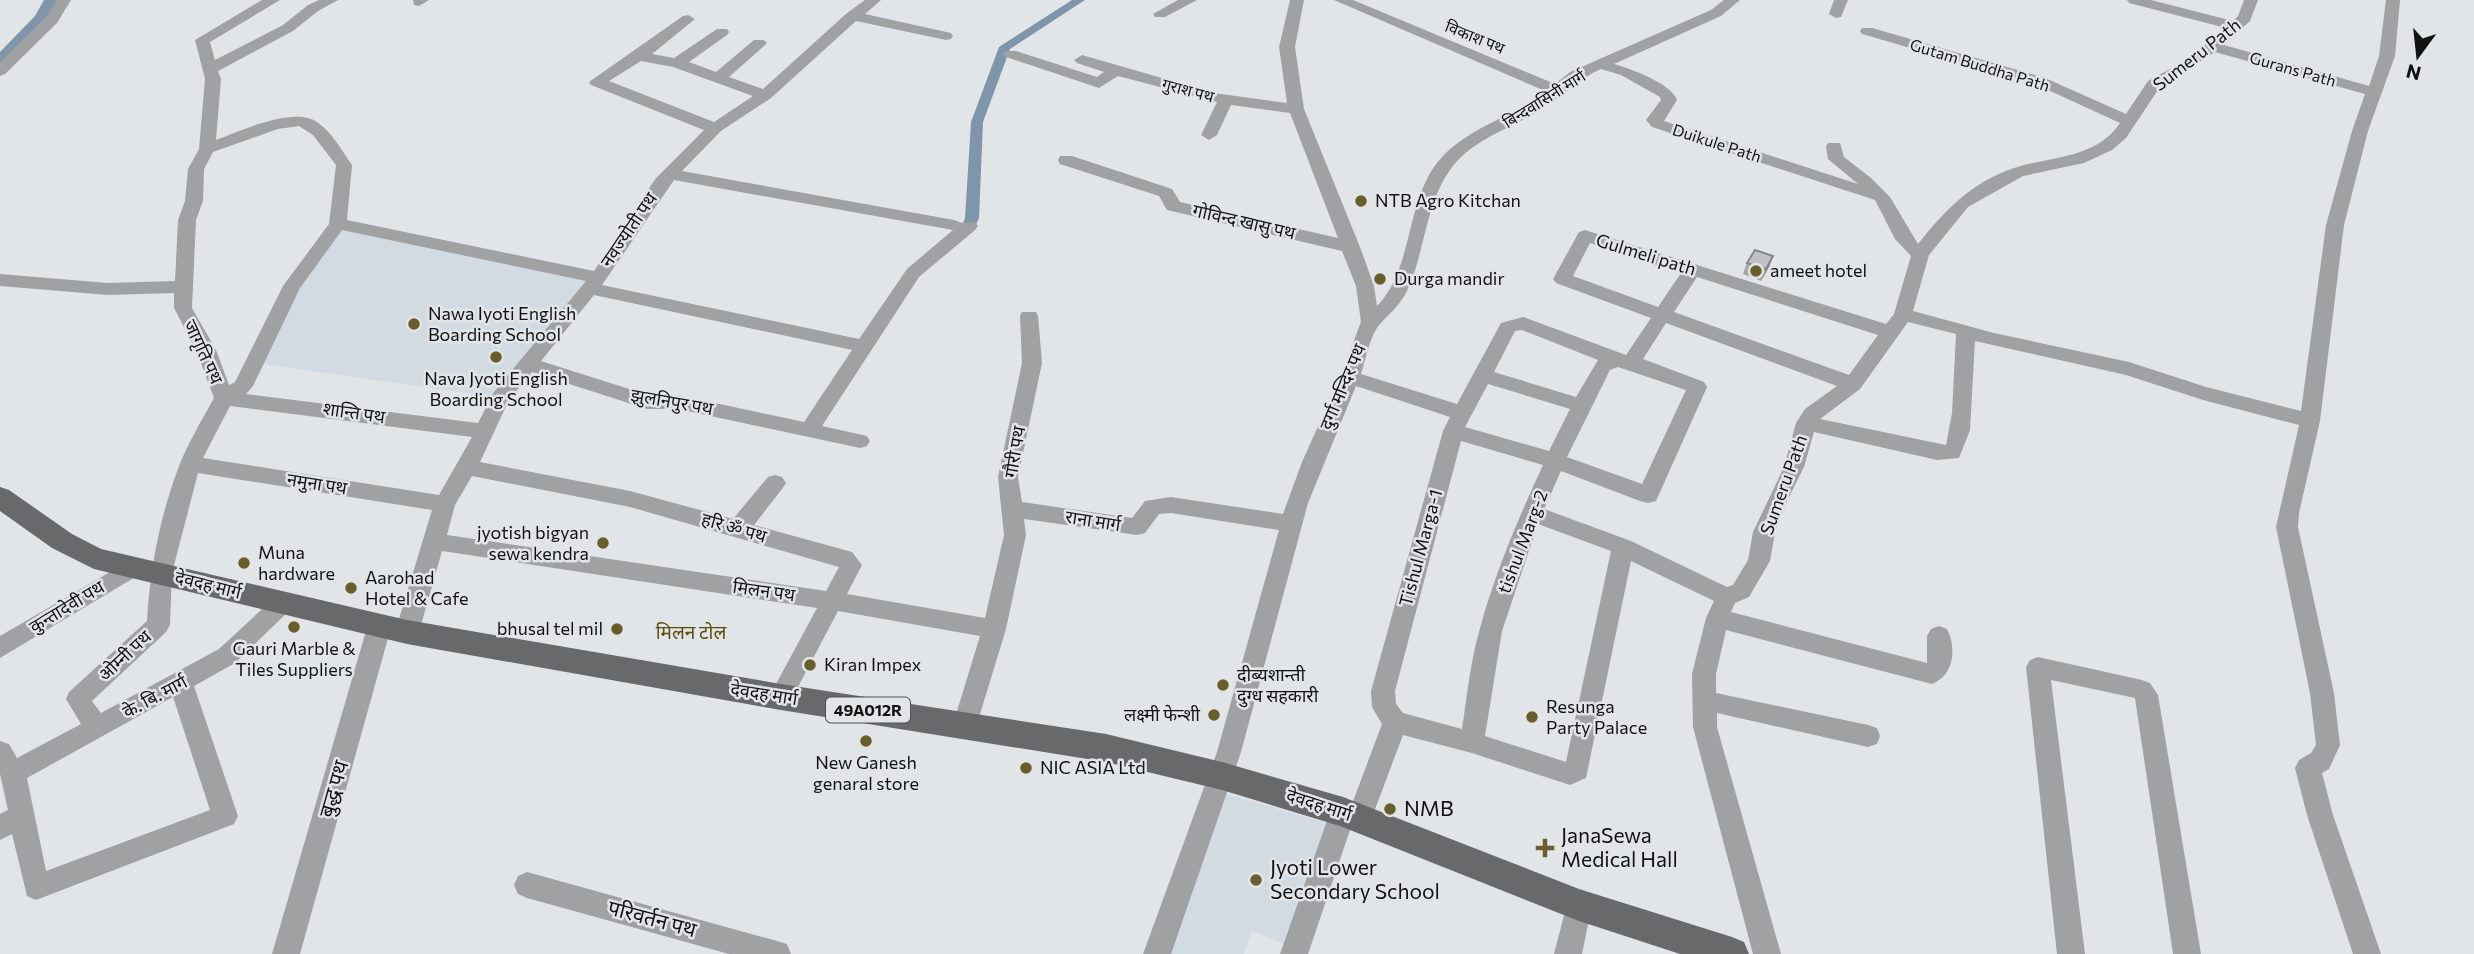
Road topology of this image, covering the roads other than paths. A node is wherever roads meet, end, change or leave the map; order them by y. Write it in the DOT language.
graph roads {
  1 [pos="64,0"];
  2 [pos="273,0"];
  3 [pos="331,0"];
  4 [pos="874,0"];
  5 [pos="1190,0"];
  6 [pos="1297,0"];
  7 [pos="1341,0"];
  8 [pos="1733,0"];
  9 [pos="2134,0"];
  10 [pos="2251,0"];
  11 [pos="2393,0"];
  12 [pos="1160,14"];
  13 [pos="852,16"];
  14 [pos="688,19"];
  15 [pos="2237,26"];
  16 [pos="1867,31"];
  17 [pos="722,32"];
  18 [pos="946,36"];
  19 [pos="759,43"];
  20 [pos="2213,47"];
  21 [pos="1011,54"];
  22 [pos="639,56"];
  23 [pos="1082,60"];
  24 [pos="677,64"];
  25 [pos="1602,65"];
  26 [pos="212,68"];
  27 [pos="1116,70"];
  28 [pos="0,71"];
  29 [pos="719,77"];
  30 [pos="1556,90"];
  31 [pos="2374,92"];
  32 [pos="765,95"];
  33 [pos="1226,100"];
  34 [pos="1296,109"];
  35 [pos="2129,121"];
  36 [pos="715,128"];
  37 [pos="1209,135"];
  38 [pos="1834,145"];
  39 [pos="206,149"];
  40 [pos="1066,159"];
  41 [pos="670,174"];
  42 [pos="1878,196"];
  43 [pos="338,224"];
  44 [pos="1351,247"];
  45 [pos="1920,254"];
  46 [pos="1693,269"];
  47 [pos="0,280"];
  48 [pos="593,283"];
  49 [pos="184,287"];
  50 [pos="1661,314"];
  51 [pos="1903,315"];
  52 [pos="1029,316"];
  53 [pos="1370,322"];
  54 [pos="1966,330"];
  55 [pos="1889,332"];
  56 [pos="862,346"];
  57 [pos="1624,361"];
  58 [pos="527,363"];
  59 [pos="1481,375"];
  60 [pos="1350,377"];
  61 [pos="1853,384"];
  62 [pos="224,398"];
  63 [pos="1581,405"];
  64 [pos="2310,421"];
  65 [pos="1459,422"];
  66 [pos="1806,423"];
  67 [pos="485,431"];
  68 [pos="807,431"];
  69 [pos="860,441"];
  70 [pos="1556,461"];
  71 [pos="190,464"];
  72 [pos="467,467"];
  73 [pos="775,484"];
  74 [pos="0,497"];
  75 [pos="445,504"];
  76 [pos="1011,509"];
  77 [pos="1532,513"];
  78 [pos="1291,524"];
  79 [pos="738,529"];
  80 [pos="436,542"];
  81 [pos="1623,547"];
  82 [pos="148,570"];
  83 [pos="831,601"];
  84 [pos="283,603"];
  85 [pos="1722,607"];
  86 [pos="393,628"];
  87 [pos="995,629"];
  88 [pos="1939,636"];
  89 [pos="0,648"];
  90 [pos="181,684"];
  91 [pos="781,697"];
  92 [pos="1707,701"];
  93 [pos="1395,722"];
  94 [pos="965,724"];
  95 [pos="97,728"];
  96 [pos="1868,736"];
  97 [pos="1472,742"];
  98 [pos="7,762"];
  99 [pos="1222,776"];
  100 [pos="1350,815"];
  101 [pos="11,822"];
  102 [pos="527,885"];
  103 [pos="1579,905"];
  104 [pos="286,954"];
  105 [pos="777,954"];
  106 [pos="1157,954"];
  107 [pos="1294,954"];
  108 [pos="1568,954"];
  109 [pos="1732,954"];
  110 [pos="1767,954"];
  111 [pos="2071,954"];
  112 [pos="2187,954"];
  113 [pos="2367,954"];
  1 -- 28 [label="street"];
  2 -- 26 [label="street, जागृति पथ"];
  3 -- 26 [label="street"];
  4 -- 13 [label="street, नवज्योती पथ"];
  5 -- 12 [label="street"];
  6 -- 34 [label="street, दुर्गा मन्दिर पथ"];
  7 -- 30 [label="street, विकाश पथ"];
  8 -- 25 [label="street, बिन्दवासिनी मार्ग"];
  9 -- 15 [label="street"];
  10 -- 15 [label="street, Sumeru Path"];
  11 -- 31 [label="street"];
  13 -- 18 [label="street"];
  13 -- 32 [label="street, नवज्योती पथ"];
  14 -- 22 [label="street"];
  15 -- 20 [label="street, Sumeru Path"];
  16 -- 35 [label="street, Gutam Buddha Path"];
  17 -- 24 [label="street"];
  19 -- 29 [label="street"];
  20 -- 31 [label="street, Gurans Path"];
  20 -- 35 [label="street, Sumeru Path"];
  21 -- 27 [label="street"];
  22 -- 24 [label="street"];
  22 -- 36 [label="street"];
  23 -- 27 [label="street, गुराश पथ"];
  24 -- 29 [label="street"];
  25 -- 30 [label="street, बिन्दवासिनी मार्ग"];
  25 -- 42 [label="street, Duikule Path"];
  26 -- 39 [label="street, जागृति पथ"];
  27 -- 33 [label="street, गुराश पथ"];
  29 -- 32 [label="street"];
  30 -- 53 [label="street, बिन्दवासिनी मार्ग"];
  31 -- 64 [label="street"];
  32 -- 36 [label="street, नवज्योती पथ"];
  33 -- 34 [label="street, गुराश पथ"];
  33 -- 37 [label="street"];
  34 -- 44 [label="street, दुर्गा मन्दिर पथ"];
  35 -- 45 [label="street, Sumeru Path"];
  36 -- 41 [label="street, नवज्योती पथ"];
  38 -- 42 [label="street"];
  39 -- 43 [label="street"];
  39 -- 49 [label="street, जागृति पथ"];
  40 -- 44 [label="street, गोविन्द खासु पथ"];
  41 -- 48 [label="street, नवज्योती पथ"];
  41 -- 56 [label="street"];
  42 -- 45 [label="street"];
  43 -- 48 [label="street"];
  43 -- 62 [label="street"];
  44 -- 53 [label="street, दुर्गा मन्दिर पथ"];
  45 -- 51 [label="street, Sumeru Path"];
  46 -- 50 [label="street, tishul Marg-2"];
  46 -- 50 [label="street, Gulmeli path"];
  46 -- 55 [label="street, Gulmeli path"];
  47 -- 49 [label="street"];
  48 -- 56 [label="street"];
  48 -- 58 [label="street, नवज्योती पथ"];
  49 -- 62 [label="street, जागृति पथ"];
  50 -- 57 [label="street, tishul Marg-2"];
  50 -- 61 [label="street, Gulmeli path"];
  51 -- 54 [label="street"];
  51 -- 55 [label="street, Sumeru Path"];
  52 -- 76 [label="street, गौरी पथ"];
  53 -- 60 [label="street, दुर्गा मन्दिर पथ"];
  54 -- 64 [label="street"];
  54 -- 66 [label="street"];
  55 -- 61 [label="street, Sumeru Path"];
  56 -- 68 [label="street"];
  57 -- 59 [label="street, Tishul Marga-1"];
  57 -- 63 [label="street, tishul Marg-2"];
  57 -- 70 [label="street, Tishul Marga-1"];
  58 -- 67 [label="street, नवज्योती पथ"];
  58 -- 68 [label="street, झुलनिपुर पथ"];
  59 -- 63 [label="street"];
  59 -- 65 [label="street, Tishul Marga-1"];
  60 -- 65 [label="street"];
  60 -- 78 [label="street, दुर्गा मन्दिर पथ"];
  61 -- 66 [label="street, Sumeru Path"];
  62 -- 67 [label="street, शान्ति पथ"];
  62 -- 71 [label="street, जागृति पथ"];
  63 -- 70 [label="street, tishul Marg-2"];
  64 -- 113 [label="street"];
  65 -- 70 [label="street"];
  65 -- 93 [label="street, Tishul Marga-1"];
  66 -- 85 [label="street, Sumeru Path"];
  67 -- 72 [label="street, नवज्योती पथ"];
  68 -- 69 [label="street, झुलनिपुर पथ"];
  70 -- 77 [label="street, tishul Marg-2"];
  71 -- 75 [label="street, नमुना पथ"];
  71 -- 82 [label="street, जागृति पथ"];
  72 -- 75 [label="street, नवज्योती पथ"];
  72 -- 79 [label="street, हरि ॐ पथ"];
  73 -- 79 [label="street"];
  74 -- 82 [label="main road, देवदह मार्ग / 49A012R"];
  75 -- 80 [label="street, नवज्योती पथ"];
  76 -- 78 [label="street, राना मार्ग"];
  76 -- 87 [label="street, गौरी पथ"];
  77 -- 81 [label="street"];
  77 -- 97 [label="street, tishul Marg-2"];
  78 -- 99 [label="street, दुर्गा मन्दिर पथ"];
  79 -- 83 [label="street, हरि ॐ पथ"];
  80 -- 83 [label="street, मिलन पथ"];
  80 -- 86 [label="street, नवज्योती पथ"];
  81 -- 85 [label="street"];
  81 -- 97 [label="street"];
  82 -- 84 [label="main road, देवदह मार्ग / 49A012R"];
  82 -- 89 [label="street, कुन्तादेवी पथ"];
  82 -- 95 [label="street, ओम्नी पथ"];
  83 -- 87 [label="street, मिलन पथ"];
  83 -- 91 [label="street, हरि ॐ पथ"];
  84 -- 86 [label="main road, देवदह मार्ग / 49A012R"];
  84 -- 90 [label="street, के. बि. मार्ग"];
  85 -- 88 [label="street"];
  85 -- 92 [label="street"];
  86 -- 91 [label="main road, देवदह मार्ग / 49A012R"];
  86 -- 104 [label="street, बुद्ध पथ"];
  87 -- 94 [label="street"];
  90 -- 95 [label="street, के. बि. मार्ग"];
  90 -- 101 [label="street"];
  91 -- 94 [label="main road, देवदह मार्ग / 49A012R"];
  92 -- 96 [label="street"];
  92 -- 110 [label="street"];
  93 -- 97 [label="street"];
  93 -- 100 [label="street"];
  94 -- 99 [label="main road, देवदह मार्ग / 49A012R"];
  95 -- 98 [label="street, के. बि. मार्ग"];
  98 -- 101 [label="street"];
  99 -- 100 [label="main road, देवदह मार्ग / 49A012R"];
  99 -- 106 [label="street, दुर्गा मन्दिर पथ"];
  100 -- 103 [label="main road, देवदह मार्ग / 49A012R"];
  100 -- 107 [label="street"];
  102 -- 105 [label="street, परिवर्तन पथ"];
  103 -- 108 [label="street"];
  103 -- 109 [label="main road, देवदह मार्ग / 49A012R"];
  111 -- 112 [label="street"];
}
